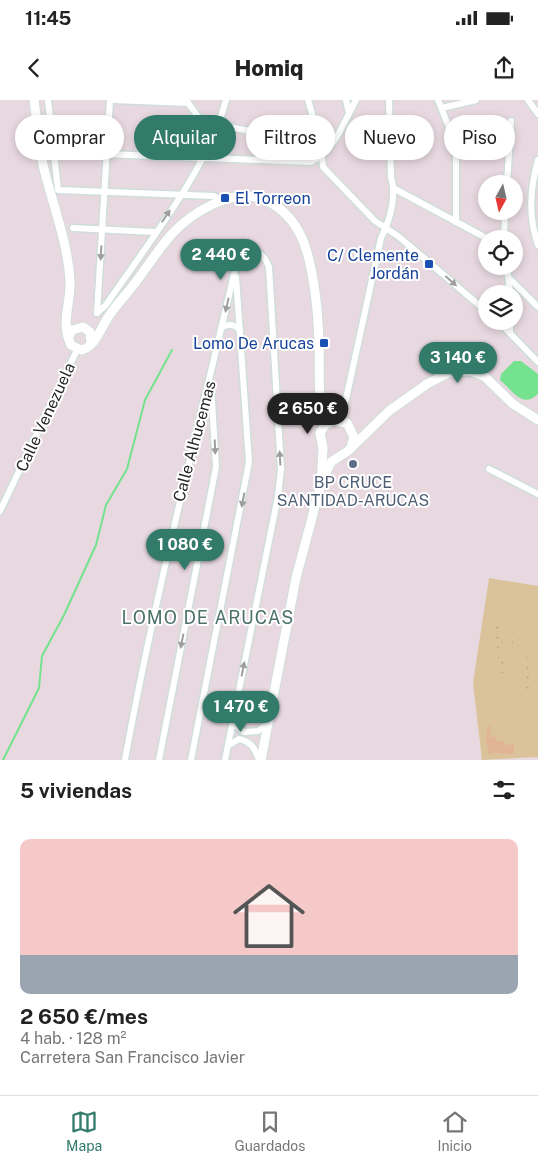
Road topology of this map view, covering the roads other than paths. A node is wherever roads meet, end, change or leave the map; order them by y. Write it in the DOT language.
graph roads {
  1 [pos="34,100"];
  2 [pos="48,100"];
  3 [pos="111,100"];
  4 [pos="195,100"];
  5 [pos="226,100"];
  6 [pos="308,100"];
  7 [pos="346,100"];
  8 [pos="356,100"];
  9 [pos="388,100"];
  10 [pos="438,100"];
  11 [pos="476,100"];
  12 [pos="528,100"];
  13 [pos="187,102"];
  14 [pos="442,108"];
  15 [pos="193,110"];
  16 [pos="349,113"];
  17 [pos="538,114"];
  18 [pos="49,115"];
  19 [pos="110,115"];
  20 [pos="198,115"];
  21 [pos="222,115"];
  22 [pos="312,115"];
  23 [pos="335,140"];
  24 [pos="53,160"];
  25 [pos="106,160"];
  26 [pos="201,160"];
  27 [pos="257,160"];
  28 [pos="316,160"];
  29 [pos="323,160"];
  30 [pos="509,160"];
  31 [pos="538,160"];
  32 [pos="508,175"];
  33 [pos="395,189"];
  34 [pos="105,192"];
  35 [pos="180,195"];
  36 [pos="222,201"];
  37 [pos="456,222"];
  38 [pos="73,228"];
  39 [pos="386,228"];
  40 [pos="102,229"];
  41 [pos="155,232"];
  42 [pos="478,234"];
  43 [pos="538,245"];
  44 [pos="235,270"];
  45 [pos="509,275"];
  46 [pos="509,278"];
  47 [pos="509,285"];
  48 [pos="478,304"];
  49 [pos="69,305"];
  50 [pos="538,308"];
  51 [pos="107,320"];
  52 [pos="82,327"];
  53 [pos="222,328"];
  54 [pos="240,330"];
  55 [pos="507,330"];
  56 [pos="510,333"];
  57 [pos="69,337"];
  58 [pos="91,344"];
  59 [pos="77,350"];
  60 [pos="538,362"];
  61 [pos="210,381"];
  62 [pos="335,420"];
  63 [pos="538,420"];
  64 [pos="375,424"];
  65 [pos="349,425"];
  66 [pos="323,448"];
  67 [pos="349,449"];
  68 [pos="489,469"];
  69 [pos="321,484"];
  70 [pos="538,494"];
  71 [pos="0,511"];
  72 [pos="233,717"];
  73 [pos="267,724"];
  74 [pos="228,746"];
  75 [pos="125,760"];
  76 [pos="158,760"];
  77 [pos="191,760"];
  78 [pos="225,760"];
  79 [pos="260,760"];
  1 -- 49 [label="main road"];
  2 -- 18 [label="street"];
  3 -- 13 [label="street"];
  3 -- 19 [label="street"];
  4 -- 15 [label="street"];
  5 -- 21 [label="street"];
  6 -- 22 [label="street"];
  7 -- 16 [label="street"];
  8 -- 16 [label="street"];
  9 -- 33 [label="street"];
  10 -- 14 [label="street"];
  11 -- 14 [label="street"];
  12 -- 17 [label="street"];
  13 -- 15 [label="street"];
  14 -- 37 [label="street"];
  15 -- 20 [label="street"];
  16 -- 23 [label="street"];
  24 -- 34 [label="street"];
  25 -- 34 [label="street"];
  26 -- 35 [label="street"];
  27 -- 28 [label="street"];
  29 -- 39 [label="street"];
  30 -- 32 [label="street"];
  31 -- 43 [label="street"];
  33 -- 37 [label="street"];
  33 -- 39 [label="street"];
  34 -- 35 [label="street"];
  34 -- 40 [label="street"];
  35 -- 36 [label="street"];
  41 -- 35 [label="street, one-way"];
  36 -- 51 [label="main road"];
  36 -- 62 [label="main road"];
  37 -- 42 [label="street"];
  38 -- 40 [label="street"];
  39 -- 48 [label="street, one-way"];
  39 -- 62 [label="street"];
  40 -- 41 [label="street"];
  40 -- 41 [label="street, one-way"];
  44 -- 53 [label="street, Calle Alhucemas, one-way"];
  44 -- 54 [label="street"];
  72 -- 44 [label="street, Calle Alhucemas, one-way"];
  45 -- 46 [label="street"];
  46 -- 47 [label="street"];
  46 -- 50 [label="street"];
  49 -- 52 [label="main road"];
  49 -- 57 [label="main road"];
  51 -- 52 [label="main road"];
  51 -- 58 [label="main road"];
  52 -- 57 [label="main road"];
  52 -- 58 [label="main road"];
  53 -- 54 [label="street"];
  53 -- 61 [label="street, Calle Alhucemas"];
  54 -- 77 [label="street, one-way"];
  55 -- 56 [label="street"];
  56 -- 60 [label="street"];
  57 -- 59 [label="main road"];
  58 -- 59 [label="main road"];
  59 -- 71 [label="street, Calle Venezuela"];
  61 -- 75 [label="street, Calle Alhucemas"];
  61 -- 76 [label="street, one-way"];
  62 -- 65 [label="main road"];
  62 -- 66 [label="main road"];
  63 -- 64 [label="main road"];
  64 -- 65 [label="main road"];
  64 -- 67 [label="main road"];
  65 -- 67 [label="main road"];
  66 -- 67 [label="main road"];
  66 -- 69 [label="main road"];
  67 -- 69 [label="main road"];
  68 -- 70 [label="street"];
  69 -- 73 [label="main road"];
  72 -- 73 [label="street"];
  72 -- 74 [label="street"];
  73 -- 79 [label="main road"];
  74 -- 78 [label="street"];
  74 -- 79 [label="street"];
}
